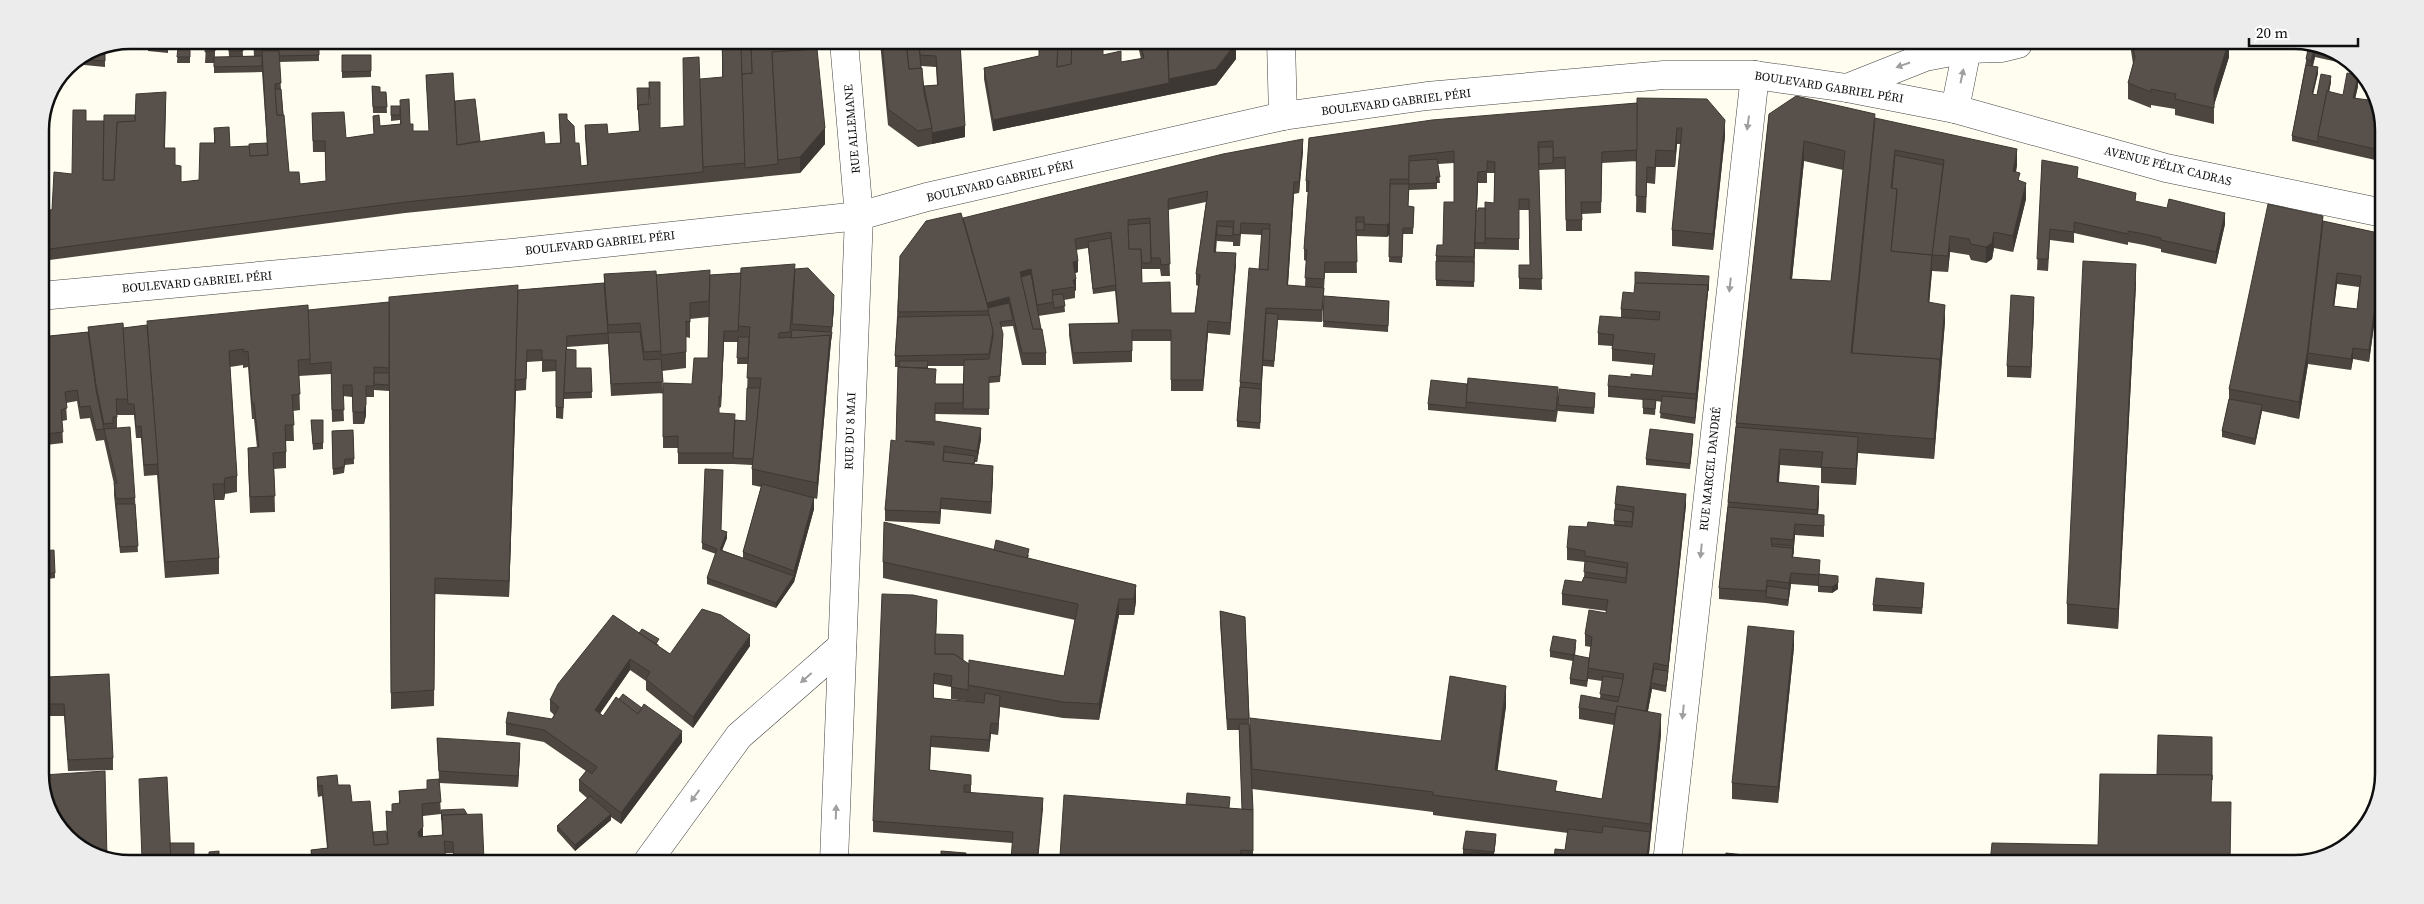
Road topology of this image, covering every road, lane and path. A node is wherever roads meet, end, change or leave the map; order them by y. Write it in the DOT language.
graph roads {
  1 [pos="845,49"];
  2 [pos="1281,49"];
  3 [pos="1956,49"];
  4 [pos="1967,49"];
  5 [pos="1755,75"];
  6 [pos="1847,88"];
  7 [pos="1955,109"];
  8 [pos="1283,116"];
  9 [pos="2375,211"];
  10 [pos="859,216"];
  11 [pos="49,295"];
  12 [pos="842,646"];
  13 [pos="652,855"];
  14 [pos="834,855"];
  15 [pos="1668,855"];
  1 -- 10 [label="street, RUE ALLEMANE"];
  2 -- 8 [label="street"];
  3 -- 6 [label="street, one-way"];
  7 -- 4 [label="street, one-way"];
  5 -- 6 [label="street, BOULEVARD GABRIEL PÉRI"];
  5 -- 8 [label="street, BOULEVARD GABRIEL PÉRI"];
  5 -- 15 [label="street, RUE MARCEL DANDRÉ, one-way"];
  6 -- 7 [label="street, BOULEVARD GABRIEL PÉRI"];
  7 -- 9 [label="street, AVENUE FÉLIX CADRAS"];
  8 -- 10 [label="street, BOULEVARD GABRIEL PÉRI"];
  10 -- 11 [label="street, BOULEVARD GABRIEL PÉRI"];
  10 -- 12 [label="street, RUE DU 8 MAI"];
  12 -- 13 [label="street, one-way"];
  14 -- 12 [label="street, RUE DU 8 MAI, one-way"];
}
